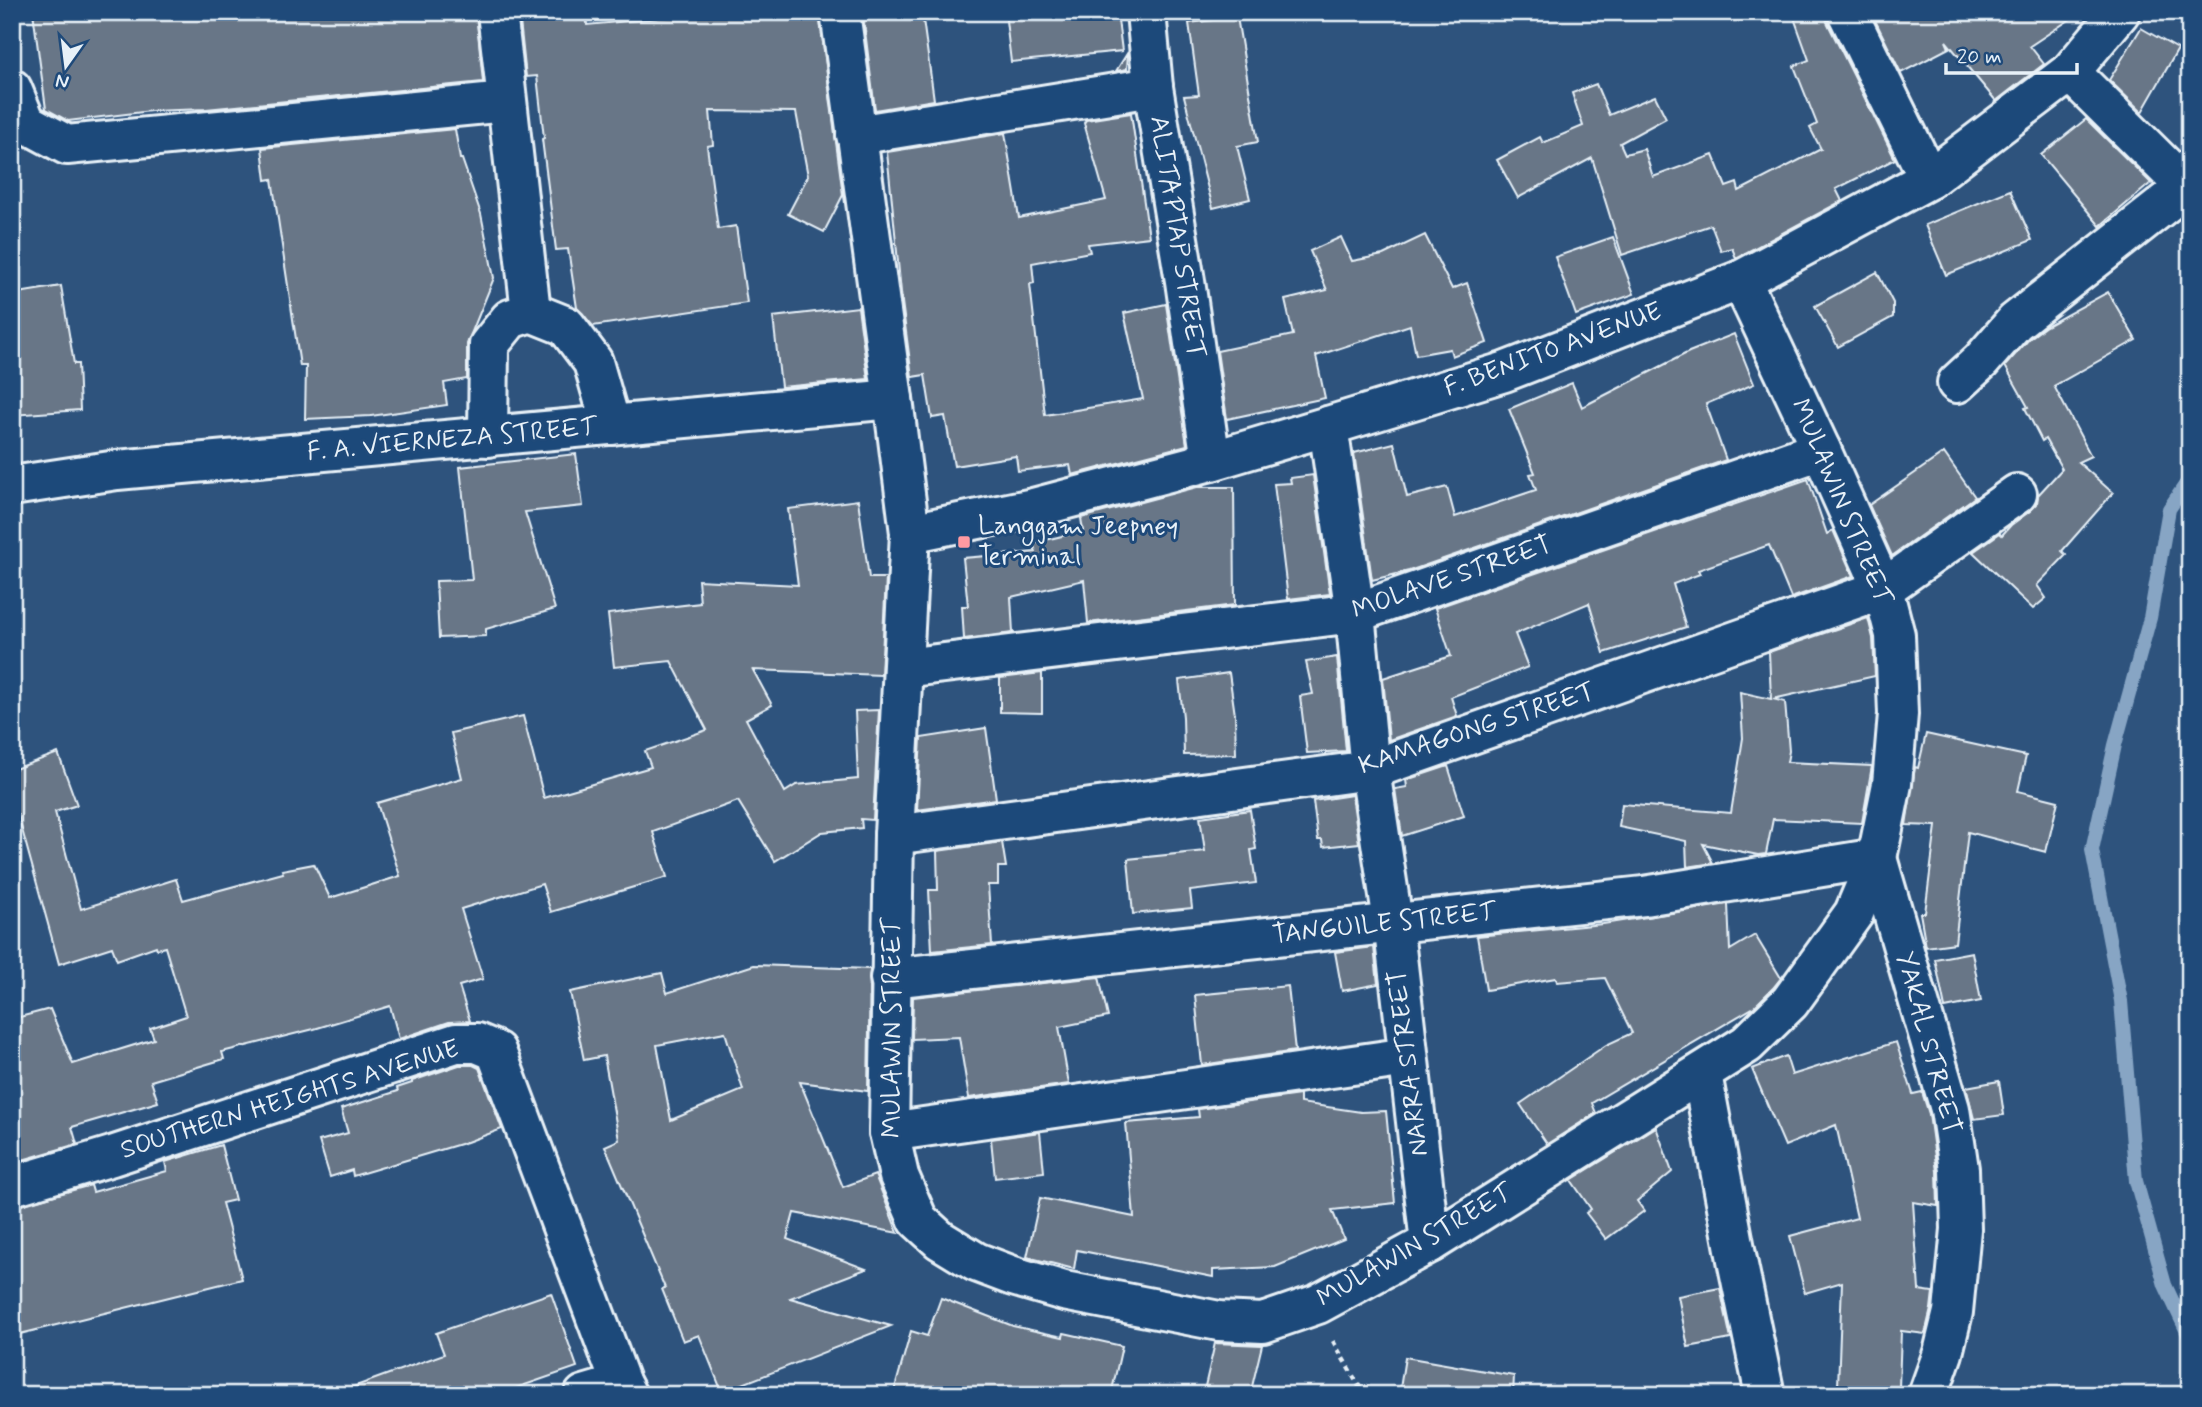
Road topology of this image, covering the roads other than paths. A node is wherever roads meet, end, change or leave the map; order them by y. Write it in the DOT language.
graph roads {
  1 [pos="497,12"];
  2 [pos="840,12"];
  3 [pos="1146,12"];
  4 [pos="1847,12"];
  5 [pos="2104,21"];
  6 [pos="2070,72"];
  7 [pos="1153,87"];
  8 [pos="12,89"];
  9 [pos="506,102"];
  10 [pos="856,135"];
  11 [pos="1929,178"];
  12 [pos="2188,190"];
  13 [pos="1741,281"];
  14 [pos="531,312"];
  15 [pos="1957,383"];
  16 [pos="893,399"];
  17 [pos="611,425"];
  18 [pos="1328,426"];
  19 [pos="488,437"];
  20 [pos="1821,450"];
  21 [pos="1211,461"];
  22 [pos="12,486"];
  23 [pos="2017,494"];
  24 [pos="911,533"];
  25 [pos="1883,589"];
  26 [pos="1355,613"];
  27 [pos="902,668"];
  28 [pos="1370,769"];
  29 [pos="894,835"];
  30 [pos="1877,858"];
  31 [pos="1393,922"];
  32 [pos="890,978"];
  33 [pos="1408,1057"];
  34 [pos="1702,1074"];
  35 [pos="889,1132"];
  36 [pos="12,1186"];
  37 [pos="1430,1243"];
  38 [pos="624,1389"];
  39 [pos="584,1395"];
  40 [pos="1765,1395"];
  41 [pos="1928,1395"];
  1 -- 9 [label="street"];
  2 -- 10 [label="street, MULAWIN STREET"];
  3 -- 7 [label="street, ALITAPTAP STREET"];
  4 -- 11 [label="street"];
  5 -- 6 [label="street, F. BENITO AVENUE"];
  6 -- 11 [label="street, F. BENITO AVENUE"];
  6 -- 12 [label="street"];
  7 -- 10 [label="street"];
  7 -- 21 [label="street, ALITAPTAP STREET"];
  8 -- 9 [label="street"];
  9 -- 14 [label="street"];
  10 -- 16 [label="street, MULAWIN STREET"];
  11 -- 13 [label="street, F. BENITO AVENUE"];
  12 -- 15 [label="street"];
  13 -- 18 [label="street, F. BENITO AVENUE"];
  13 -- 20 [label="street, MULAWIN STREET"];
  14 -- 17 [label="street"];
  14 -- 19 [label="street"];
  16 -- 17 [label="street, F. A. VIERNEZA STREET"];
  16 -- 24 [label="street, MULAWIN STREET"];
  17 -- 19 [label="street, F. A. VIERNEZA STREET"];
  18 -- 21 [label="street, F. BENITO AVENUE"];
  18 -- 26 [label="street, NARRA STREET"];
  19 -- 22 [label="street, F. A. VIERNEZA STREET"];
  20 -- 25 [label="street, MULAWIN STREET"];
  20 -- 26 [label="street, MOLAVE STREET"];
  21 -- 24 [label="street, F. BENITO AVENUE"];
  23 -- 25 [label="street, KAMAGONG STREET"];
  24 -- 27 [label="street, MULAWIN STREET"];
  25 -- 28 [label="street, KAMAGONG STREET"];
  25 -- 30 [label="street, MULAWIN STREET"];
  26 -- 27 [label="street, MOLAVE STREET"];
  26 -- 28 [label="street, NARRA STREET"];
  27 -- 29 [label="street, MULAWIN STREET"];
  28 -- 29 [label="street, KAMAGONG STREET"];
  28 -- 31 [label="street, NARRA STREET"];
  29 -- 32 [label="street, MULAWIN STREET"];
  30 -- 31 [label="street, TANGUILE STREET"];
  30 -- 34 [label="street, MULAWIN STREET"];
  30 -- 41 [label="street, YAKAL STREET"];
  31 -- 32 [label="street, TANGUILE STREET"];
  31 -- 33 [label="street, NARRA STREET"];
  32 -- 35 [label="street, MULAWIN STREET"];
  33 -- 35 [label="street"];
  33 -- 37 [label="street, NARRA STREET"];
  34 -- 37 [label="street, MULAWIN STREET"];
  34 -- 40 [label="street"];
  35 -- 37 [label="street, MULAWIN STREET"];
  36 -- 38 [label="street, SOUTHERN HEIGHTS AVENUE"];
  38 -- 39 [label="street"];
}
